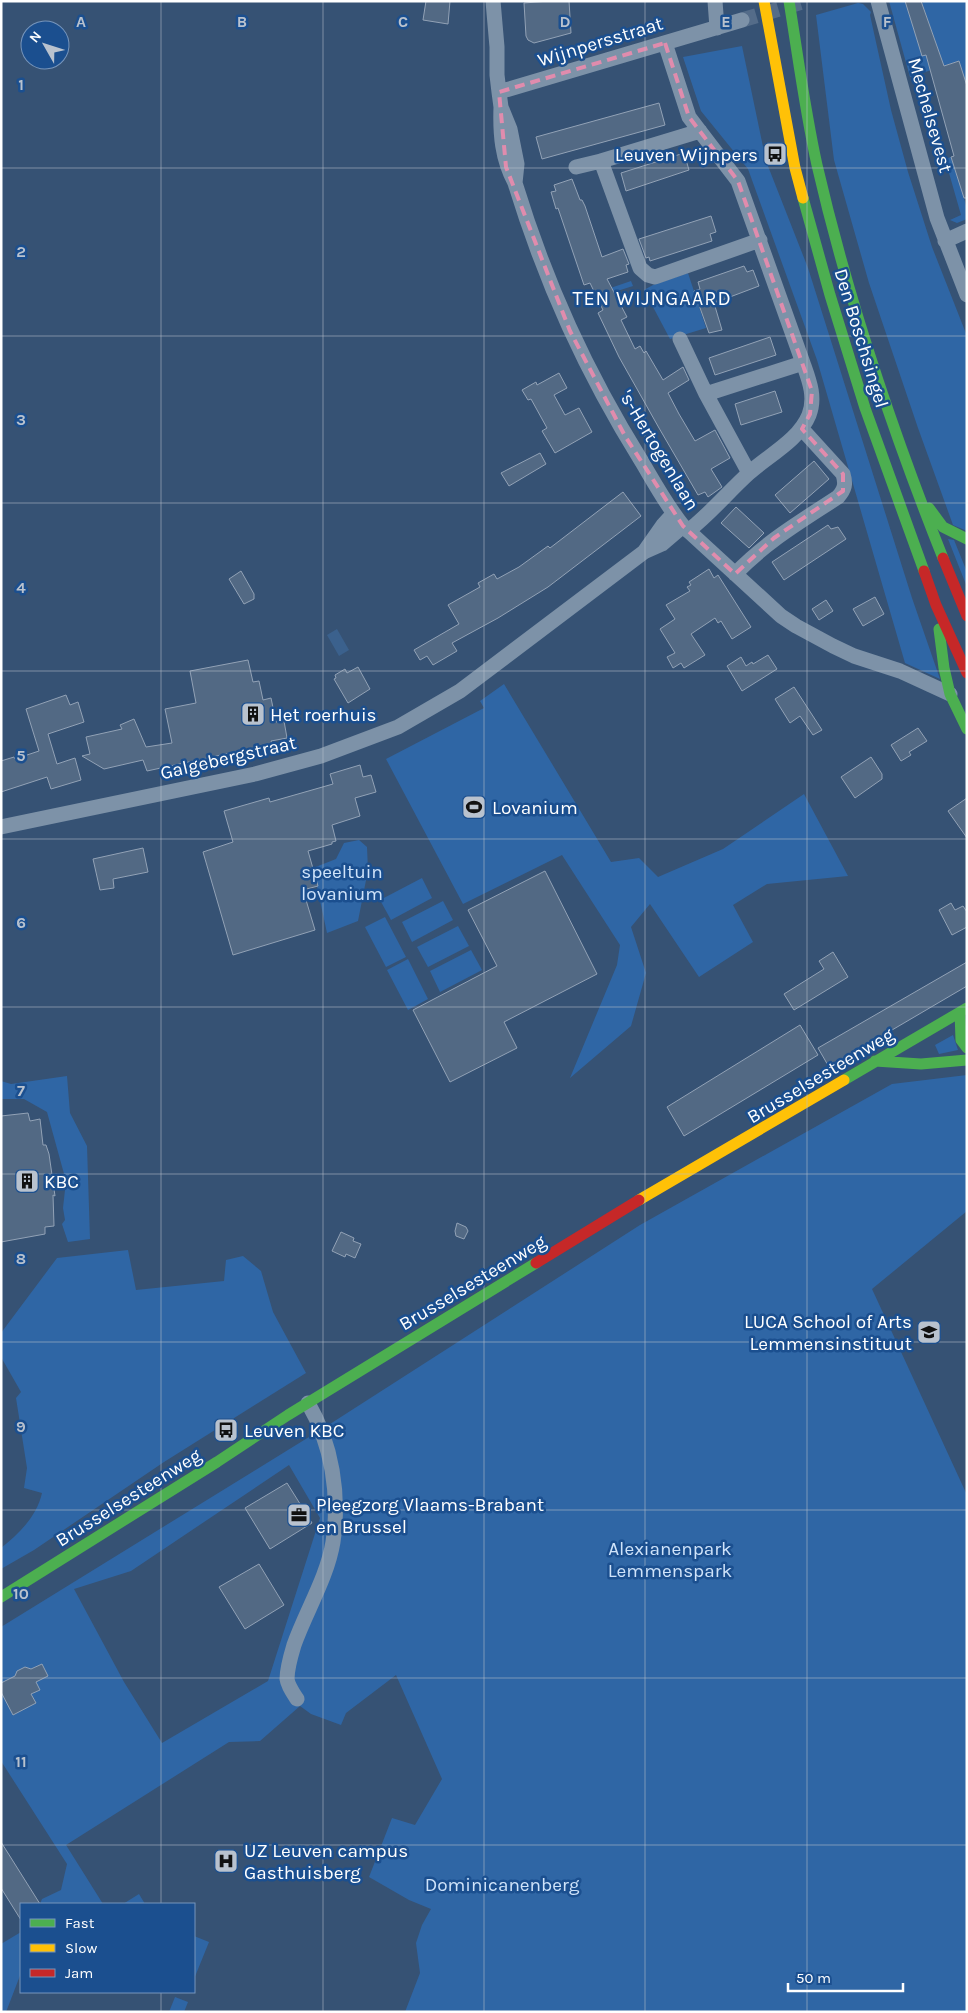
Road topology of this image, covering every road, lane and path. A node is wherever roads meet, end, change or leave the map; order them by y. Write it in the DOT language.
graph roads {
  1 [pos="483,1"];
  2 [pos="493,1"];
  3 [pos="715,1"];
  4 [pos="764,1"];
  5 [pos="789,1"];
  6 [pos="878,1"];
  7 [pos="742,20"];
  8 [pos="717,28"];
  9 [pos="665,43"];
  10 [pos="497,75"];
  11 [pos="500,100"];
  12 [pos="700,131"];
  13 [pos="601,161"];
  14 [pos="576,167"];
  15 [pos="967,231"];
  16 [pos="760,240"];
  17 [pos="946,241"];
  18 [pos="967,295"];
  19 [pos="680,339"];
  20 [pos="803,363"];
  21 [pos="706,394"];
  22 [pos="802,429"];
  23 [pos="749,473"];
  24 [pos="915,491"];
  25 [pos="673,514"];
  26 [pos="685,529"];
  27 [pos="967,539"];
  28 [pos="644,552"];
  29 [pos="735,574"];
  30 [pos="936,605"];
  31 [pos="967,616"];
  32 [pos="967,673"];
  33 [pos="950,694"];
  34 [pos="967,730"];
  35 [pos="1,827"];
  36 [pos="963,1010"];
  37 [pos="967,1048"];
  38 [pos="967,1060"];
  39 [pos="875,1061"];
  40 [pos="308,1403"];
  41 [pos="1,1597"];
  42 [pos="297,1699"];
  1 -- 10 [label="street, 's-Hertogenlaan"];
  2 -- 10 [label="street, 's-Hertogenlaan"];
  3 -- 8 [label="street"];
  4 -- 30 [label="main road, Den Boschsingel"];
  5 -- 24 [label="main road, Den Boschsingel"];
  6 -- 17 [label="street, Mechelsevest"];
  7 -- 8 [label="street, Wijnpersstraat"];
  8 -- 9 [label="street, Wijnpersstraat"];
  9 -- 11 [label="street, Wijnpersstraat"];
  9 -- 12 [label="street"];
  10 -- 11 [label="street, 's-Hertogenlaan"];
  11 -- 25 [label="street, 's-Hertogenlaan"];
  12 -- 13 [label="street"];
  12 -- 16 [label="street"];
  13 -- 14 [label="street"];
  13 -- 16 [label="street"];
  15 -- 17 [label="street"];
  16 -- 20 [label="street"];
  17 -- 18 [label="street, Mechelsevest"];
  19 -- 21 [label="street"];
  20 -- 21 [label="street"];
  20 -- 22 [label="street"];
  21 -- 23 [label="street"];
  22 -- 23 [label="street"];
  22 -- 29 [label="street"];
  23 -- 26 [label="street"];
  24 -- 27 [label="main road"];
  24 -- 31 [label="main road, Den Boschsingel"];
  25 -- 26 [label="street, 's-Hertogenlaan"];
  25 -- 28 [label="street, Galgebergstraat"];
  26 -- 28 [label="street, Galgebergstraat"];
  26 -- 29 [label="street, 's-Hertogenlaan"];
  28 -- 35 [label="street, Galgebergstraat"];
  29 -- 33 [label="street, 's-Hertogenlaan"];
  30 -- 32 [label="main road, Den Boschsingel"];
  30 -- 33 [label="main road"];
  33 -- 34 [label="main road"];
  36 -- 37 [label="main road"];
  36 -- 39 [label="main road, Brusselsesteenweg"];
  38 -- 39 [label="main road"];
  39 -- 40 [label="main road, Brusselsesteenweg"];
  40 -- 41 [label="main road, Brusselsesteenweg"];
  40 -- 42 [label="street"];
}
